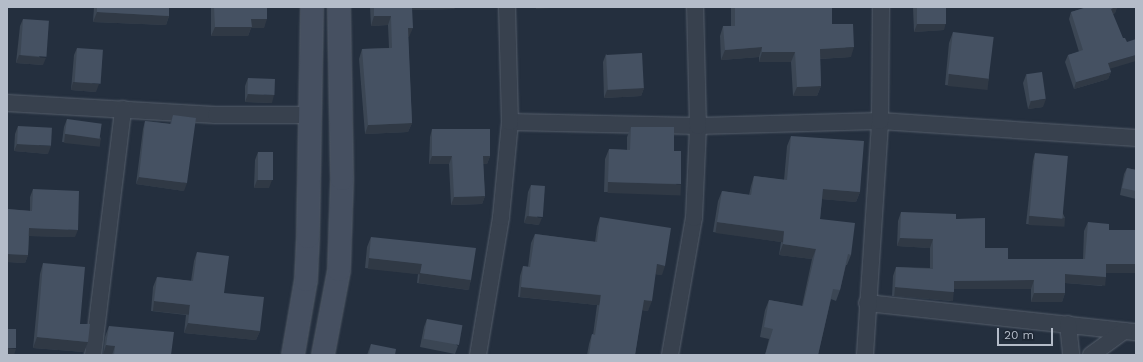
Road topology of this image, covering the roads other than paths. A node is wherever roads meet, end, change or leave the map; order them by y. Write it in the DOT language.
graph roads {
  1 [pos="312,7"];
  2 [pos="339,7"];
  3 [pos="507,7"];
  4 [pos="695,7"];
  5 [pos="881,7"];
  6 [pos="7,103"];
  7 [pos="123,109"];
  8 [pos="310,115"];
  9 [pos="880,121"];
  10 [pos="510,122"];
  11 [pos="698,126"];
  12 [pos="1136,138"];
  13 [pos="867,303"];
  14 [pos="1068,324"];
  15 [pos="1130,332"];
  16 [pos="93,355"];
  17 [pos="293,355"];
  18 [pos="323,355"];
  19 [pos="478,355"];
  20 [pos="670,355"];
  21 [pos="865,355"];
  22 [pos="1071,355"];
  23 [pos="1091,355"];
  1 -- 8 [label="street"];
  2 -- 18 [label="street"];
  3 -- 10 [label="street"];
  4 -- 11 [label="street"];
  5 -- 9 [label="street"];
  6 -- 7 [label="street"];
  7 -- 8 [label="street"];
  7 -- 16 [label="street"];
  8 -- 17 [label="street"];
  9 -- 11 [label="street"];
  9 -- 12 [label="street"];
  9 -- 13 [label="street"];
  10 -- 11 [label="street"];
  10 -- 19 [label="street"];
  11 -- 20 [label="street"];
  13 -- 14 [label="street"];
  13 -- 21 [label="street"];
  14 -- 15 [label="street"];
  14 -- 22 [label="street"];
  15 -- 23 [label="street"];
}
